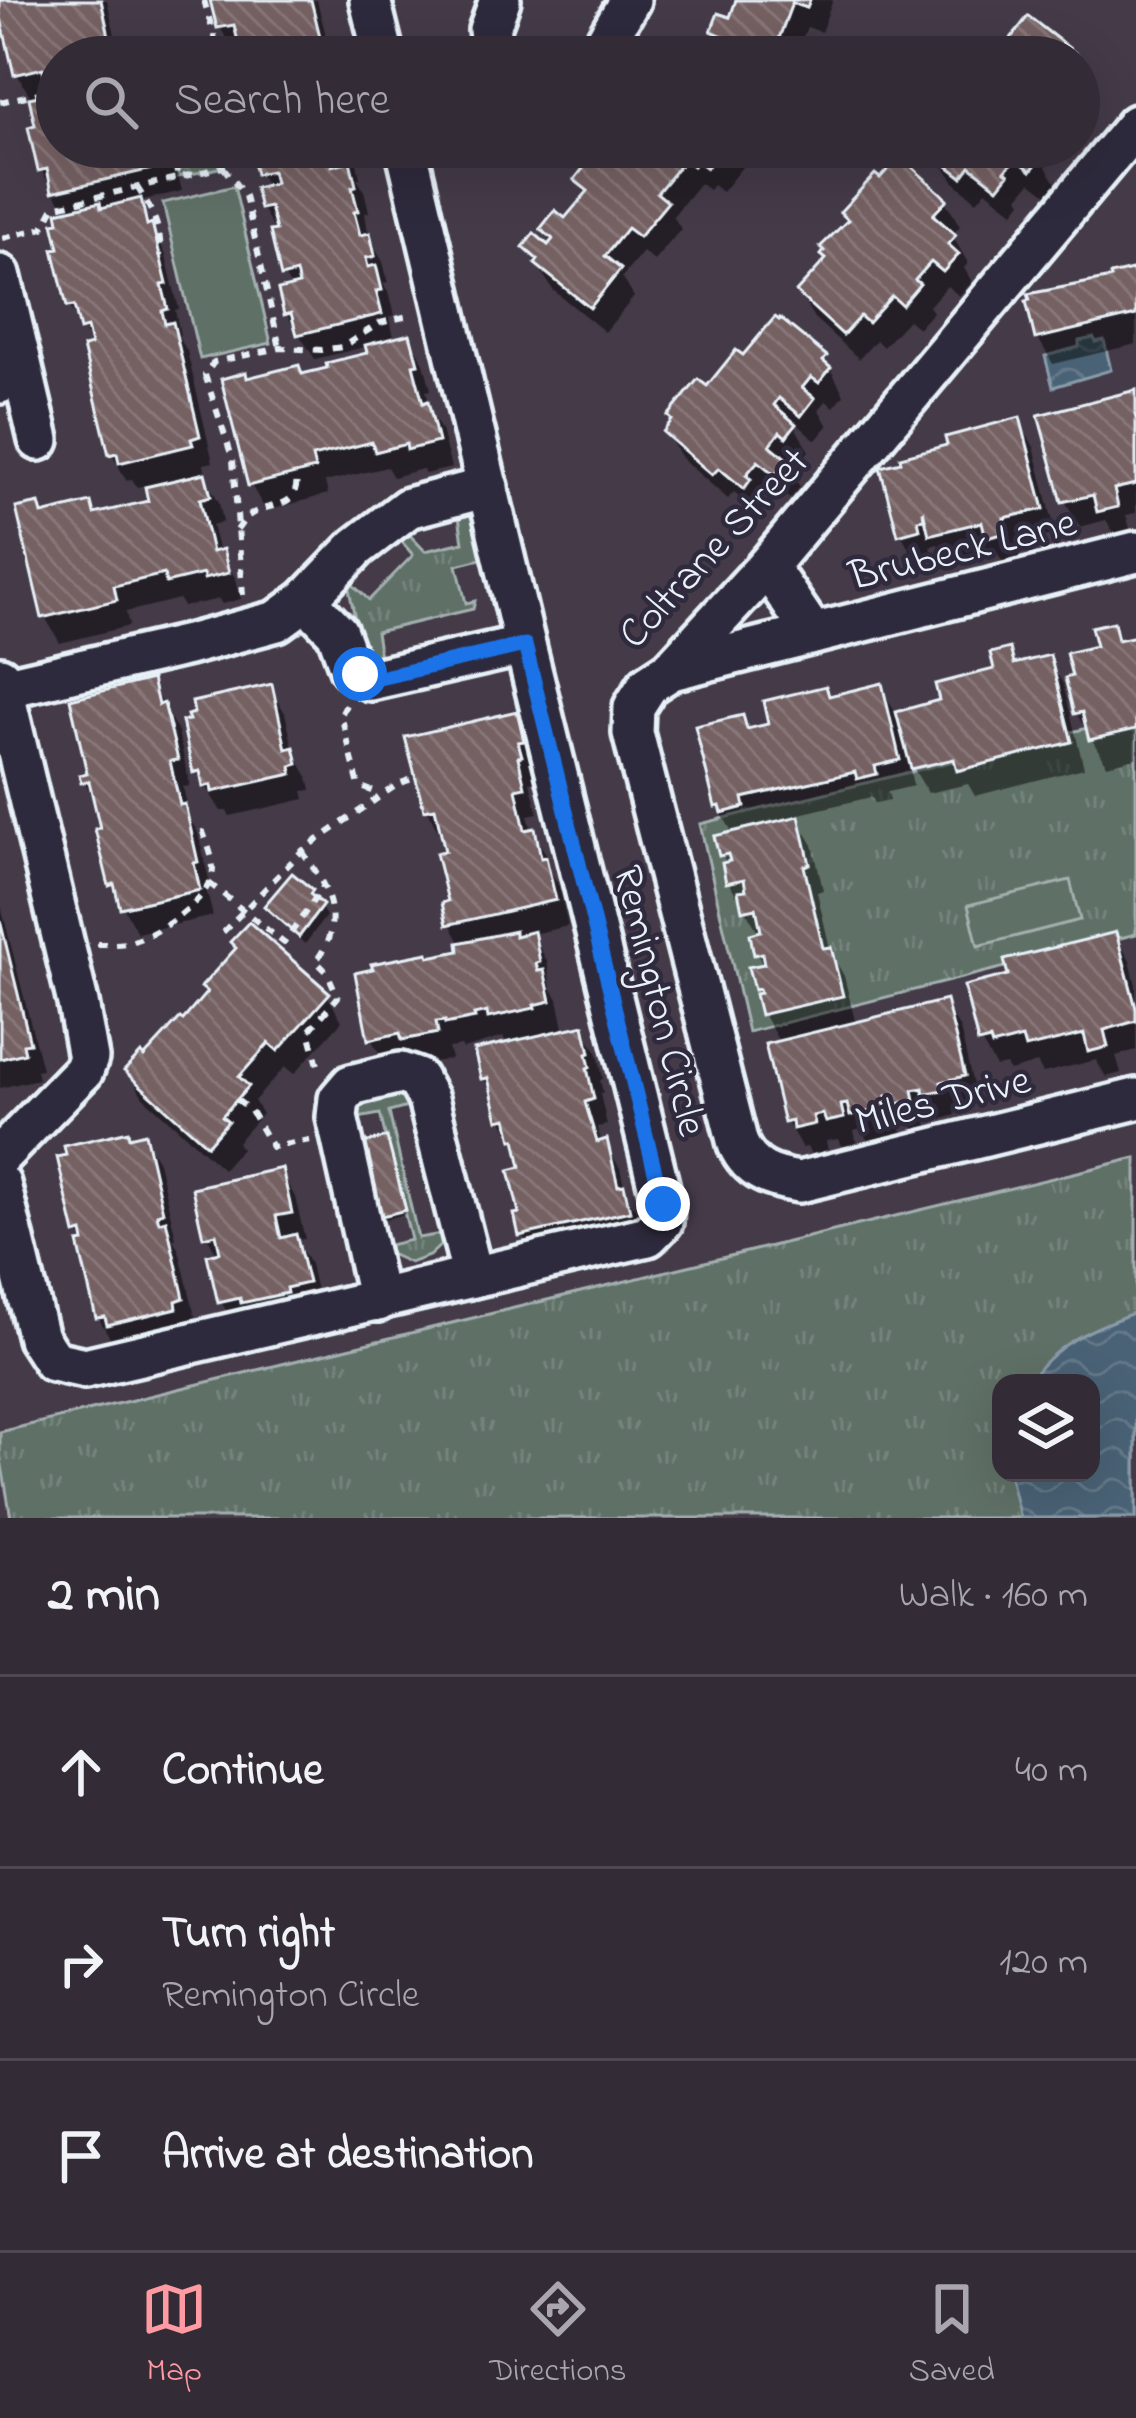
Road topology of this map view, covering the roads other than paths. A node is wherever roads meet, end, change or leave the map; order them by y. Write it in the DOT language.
graph roads {
  1 [pos="370,0"];
  2 [pos="500,0"];
  3 [pos="631,0"];
  4 [pos="379,36"];
  5 [pos="490,36"];
  6 [pos="610,36"];
  7 [pos="1136,125"];
  8 [pos="411,168"];
  9 [pos="0,275"];
  10 [pos="10,369"];
  11 [pos="39,440"];
  12 [pos="488,487"];
  13 [pos="1136,553"];
  14 [pos="767,566"];
  15 [pos="306,600"];
  16 [pos="812,634"];
  17 [pos="525,645"];
  18 [pos="671,670"];
  19 [pos="1,682"];
  20 [pos="1136,1099"];
  21 [pos="0,1156"];
  22 [pos="770,1178"];
  23 [pos="0,1184"];
  24 [pos="473,1277"];
  25 [pos="377,1300"];
  1 -- 4 [label="lane"];
  2 -- 5 [label="lane"];
  3 -- 6 [label="lane"];
  7 -- 14 [label="lane, Coltrane Street"];
  8 -- 12 [label="lane, Remington Circle"];
  9 -- 10 [label="lane"];
  10 -- 11 [label="lane"];
  12 -- 15 [label="lane"];
  12 -- 17 [label="lane, Remington Circle"];
  13 -- 16 [label="lane, Brubeck Lane"];
  14 -- 16 [label="lane, Brubeck Lane"];
  14 -- 18 [label="lane, Coltrane Street"];
  15 -- 17 [label="lane"];
  15 -- 19 [label="lane"];
  16 -- 18 [label="lane, Brubeck Lane"];
  17 -- 24 [label="lane, Remington Circle"];
  18 -- 22 [label="lane, Coltrane Street"];
  19 -- 21 [label="lane"];
  20 -- 22 [label="lane, Miles Drive"];
  23 -- 25 [label="lane, Remington Circle"];
  24 -- 25 [label="lane, Remington Circle"];
  24 -- 25 [label="lane"];
}
